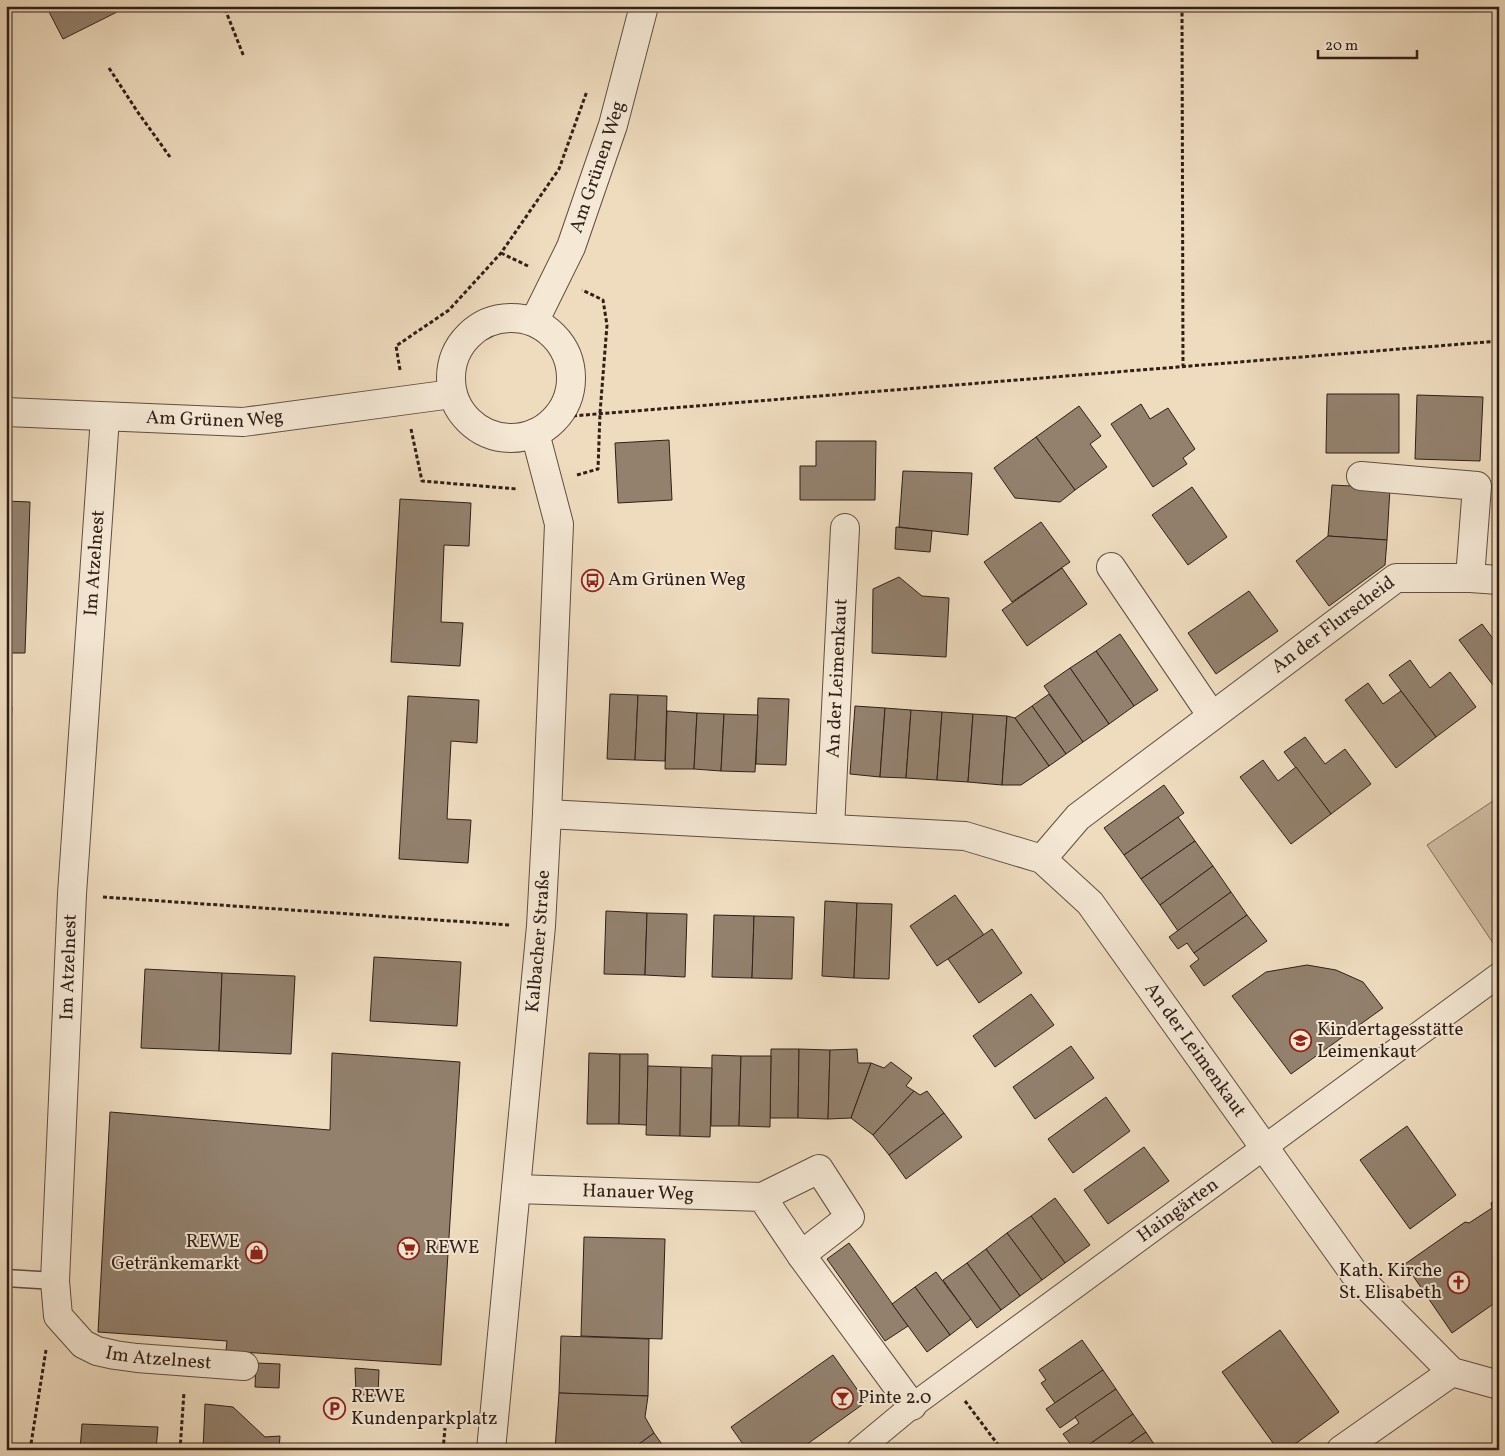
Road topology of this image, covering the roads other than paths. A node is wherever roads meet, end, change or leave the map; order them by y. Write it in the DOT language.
graph roads {
  1 [pos="644,6"];
  2 [pos="534,322"];
  3 [pos="452,394"];
  4 [pos="6,412"];
  5 [pos="105,417"];
  6 [pos="535,433"];
  7 [pos="1361,476"];
  8 [pos="845,528"];
  9 [pos="1111,568"];
  10 [pos="1470,578"];
  11 [pos="1499,580"];
  12 [pos="1212,716"];
  13 [pos="547,814"];
  14 [pos="830,828"];
  15 [pos="1042,859"];
  16 [pos="1499,975"];
  17 [pos="1263,1147"];
  18 [pos="516,1189"];
  19 [pos="762,1196"];
  20 [pos="801,1255"];
  21 [pos="6,1278"];
  22 [pos="55,1281"];
  23 [pos="244,1366"];
  24 [pos="1452,1372"];
  25 [pos="1499,1385"];
  26 [pos="912,1406"];
  27 [pos="491,1450"];
  28 [pos="859,1450"];
  29 [pos="1341,1450"];
  1 -- 2 [label="street, Am Grünen Weg"];
  2 -- 3 [label="street"];
  2 -- 6 [label="street"];
  3 -- 5 [label="street, Am Grünen Weg"];
  3 -- 6 [label="street"];
  4 -- 5 [label="street, Am Grünen Weg"];
  5 -- 22 [label="street, Im Atzelnest"];
  6 -- 13 [label="street, Kalbacher Straße"];
  7 -- 10 [label="street"];
  8 -- 14 [label="street, An der Leimenkaut"];
  9 -- 12 [label="street"];
  10 -- 11 [label="street, An der Flurscheid"];
  10 -- 12 [label="street, An der Flurscheid"];
  12 -- 15 [label="street, An der Flurscheid"];
  13 -- 14 [label="street, An der Leimenkaut"];
  13 -- 18 [label="street, Kalbacher Straße"];
  14 -- 15 [label="street, An der Leimenkaut"];
  15 -- 17 [label="street, An der Leimenkaut"];
  16 -- 17 [label="street, Haingärten"];
  17 -- 24 [label="street, An der Leimenkaut"];
  17 -- 26 [label="street, Haingärten"];
  18 -- 19 [label="street, Hanauer Weg"];
  18 -- 27 [label="street, Kalbacher Straße"];
  19 -- 20 [label="street"];
  19 -- 20 [label="street, Hanauer Weg"];
  20 -- 26 [label="street"];
  21 -- 22 [label="lane"];
  22 -- 23 [label="street, Im Atzelnest"];
  24 -- 25 [label="street, An der Leimenkaut"];
  24 -- 29 [label="street"];
  26 -- 28 [label="street, Haingärten"];
}
